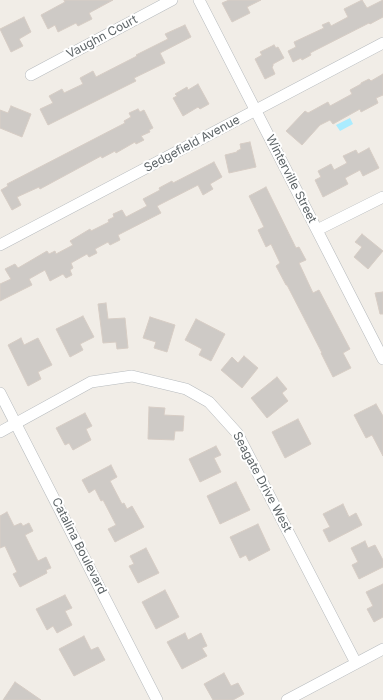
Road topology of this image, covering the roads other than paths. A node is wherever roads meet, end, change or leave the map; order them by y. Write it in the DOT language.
graph roads {
  1 [pos="172,0"];
  2 [pos="199,0"];
  3 [pos="383,43"];
  4 [pos="31,75"];
  5 [pos="256,111"];
  6 [pos="383,197"];
  7 [pos="317,230"];
  8 [pos="0,244"];
  9 [pos="380,346"];
  10 [pos="383,359"];
  11 [pos="0,393"];
  12 [pos="16,423"];
  13 [pos="0,432"];
  14 [pos="383,650"];
  15 [pos="356,663"];
  16 [pos="157,700"];
  17 [pos="287,700"];
  1 -- 4 [label="street, Vaughn Court"];
  2 -- 5 [label="street, Winterville Street"];
  3 -- 5 [label="street, Sedgefield Avenue"];
  5 -- 7 [label="street, Winterville Street"];
  5 -- 8 [label="street, Sedgefield Avenue"];
  6 -- 7 [label="street"];
  7 -- 9 [label="street, Winterville Street"];
  9 -- 10 [label="street, Winterville Street"];
  11 -- 12 [label="street, Catalina Boulevard"];
  12 -- 13 [label="street, Seagate Drive West"];
  12 -- 15 [label="street, Seagate Drive West"];
  12 -- 16 [label="street, Catalina Boulevard"];
  14 -- 15 [label="street"];
  15 -- 17 [label="street"];
}
